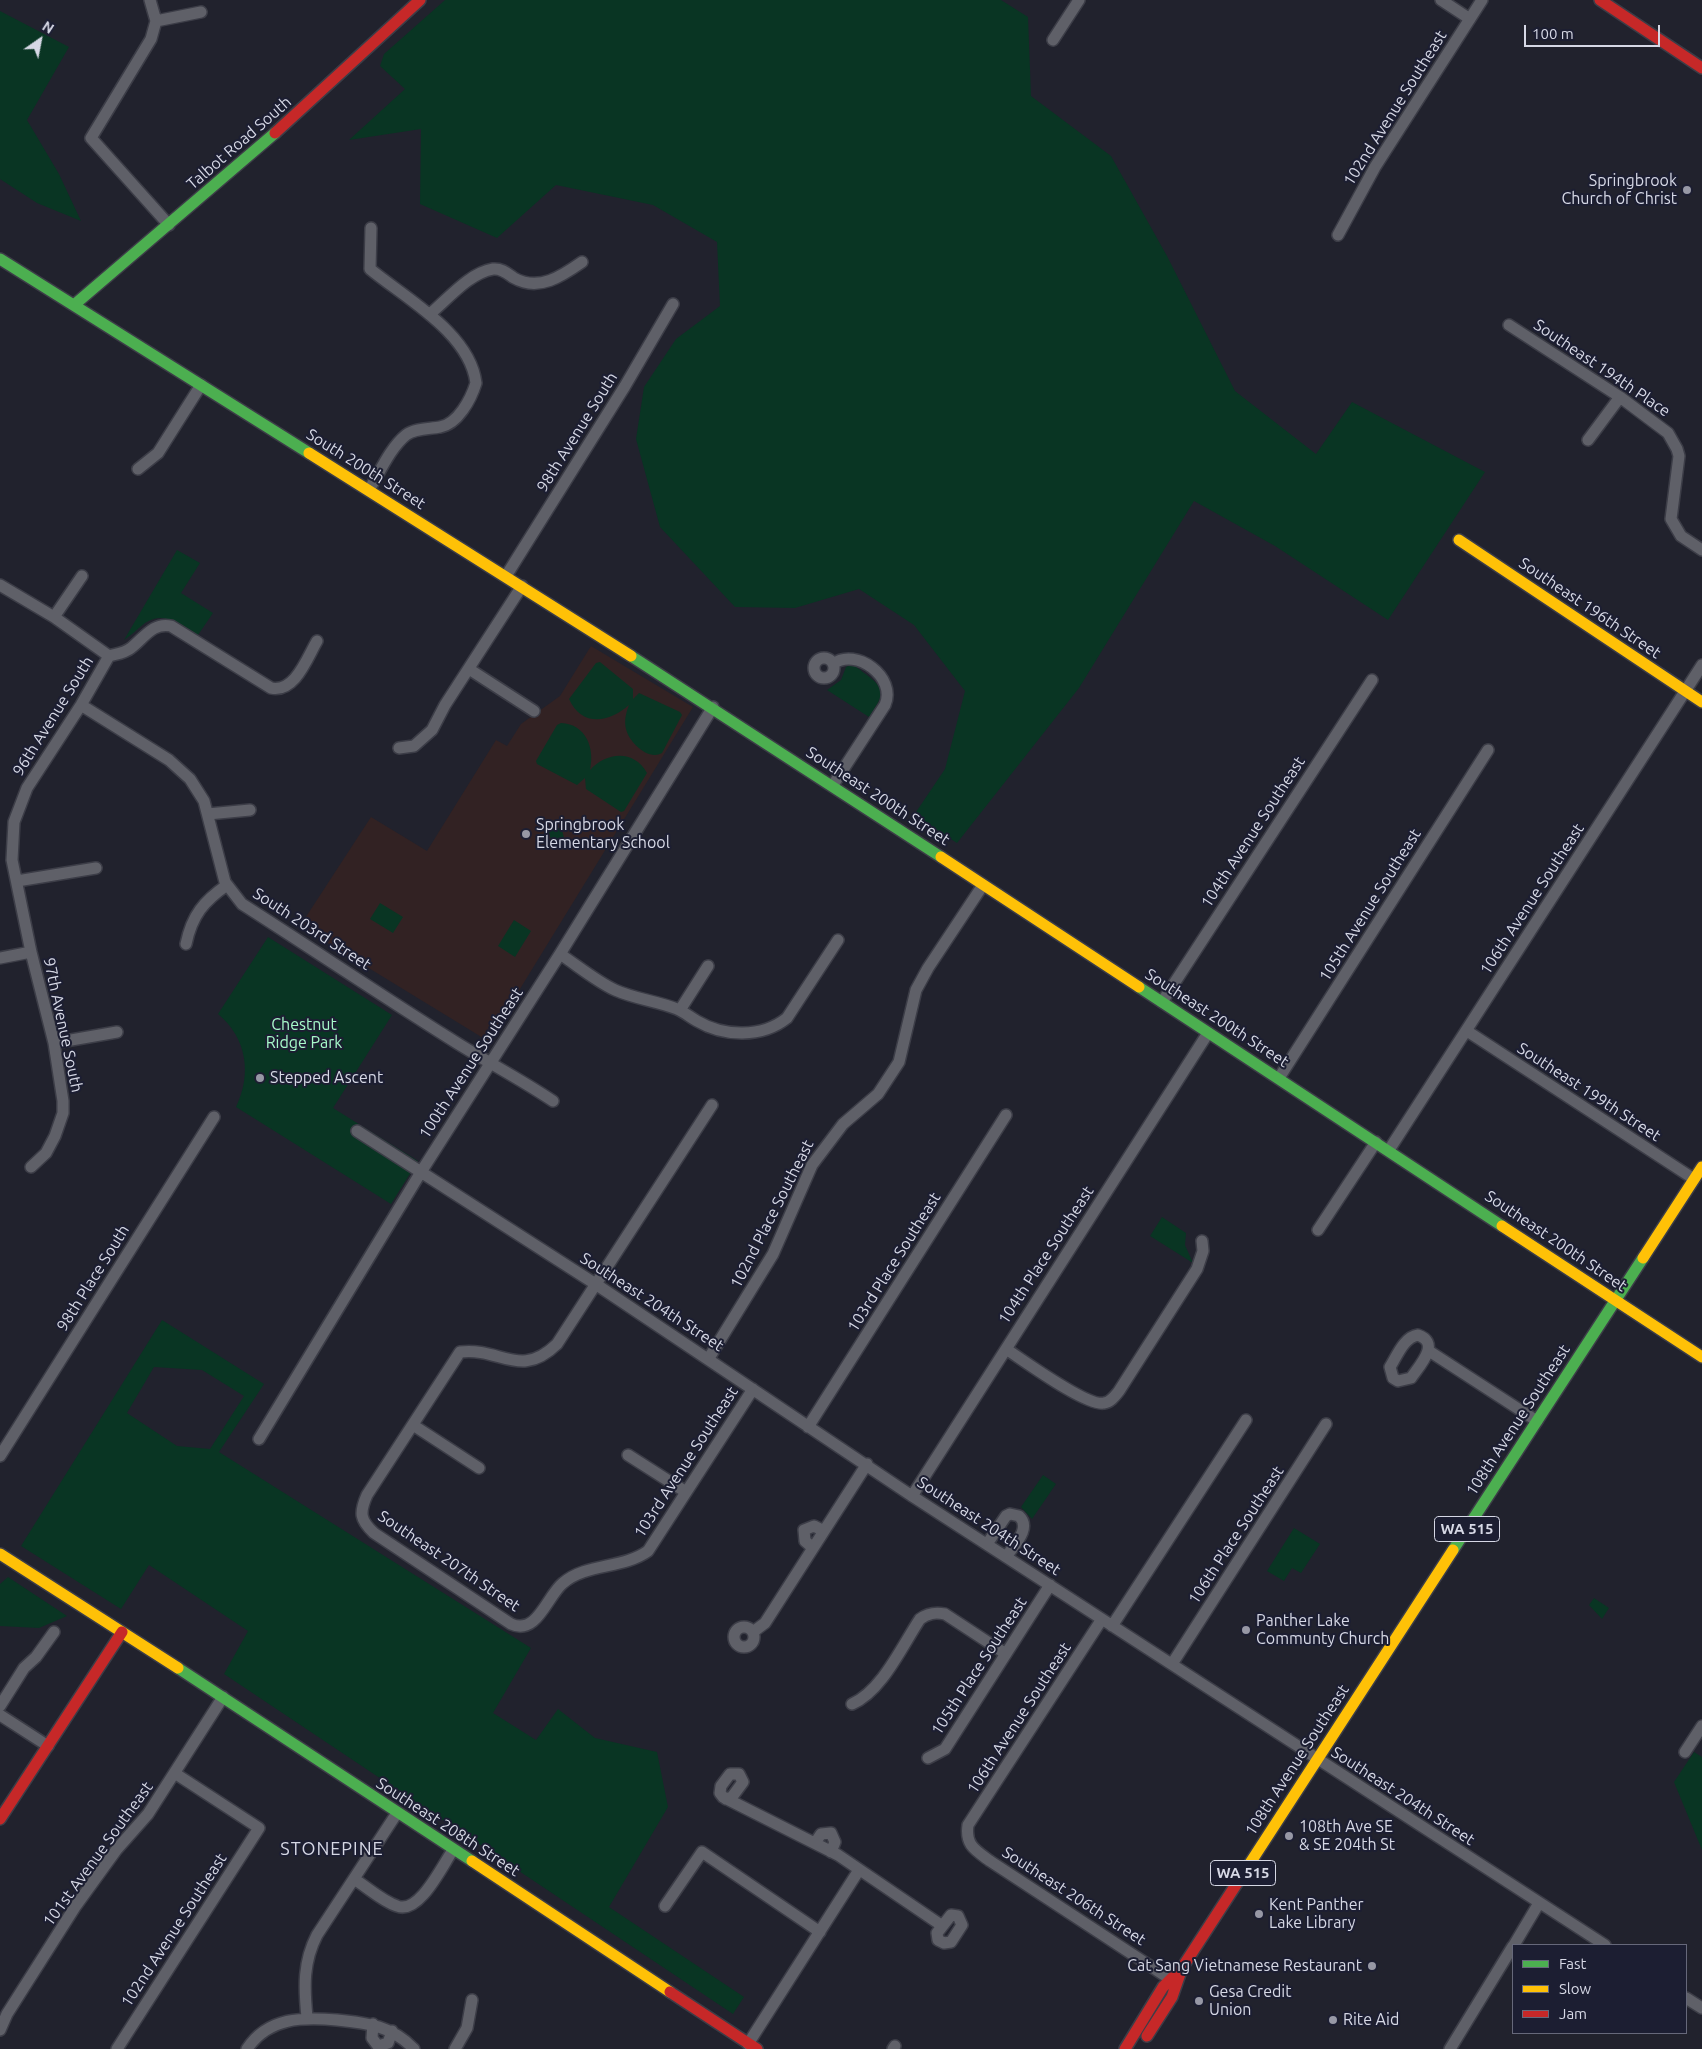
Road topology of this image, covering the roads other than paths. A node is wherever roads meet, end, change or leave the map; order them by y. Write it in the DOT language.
graph roads {
  1 [pos="150,0"];
  2 [pos="420,0"];
  3 [pos="1079,0"];
  4 [pos="1441,0"];
  5 [pos="1482,0"];
  6 [pos="1600,0"];
  7 [pos="201,12"];
  8 [pos="1470,19"];
  9 [pos="156,21"];
  10 [pos="1053,40"];
  11 [pos="1702,68"];
  12 [pos="169,225"];
  13 [pos="371,228"];
  14 [pos="1338,235"];
  15 [pos="0,259"];
  16 [pos="582,262"];
  17 [pos="673,304"];
  18 [pos="74,305"];
  19 [pos="430,314"];
  20 [pos="1509,325"];
  21 [pos="201,385"];
  22 [pos="1620,398"];
  23 [pos="1588,440"];
  24 [pos="138,469"];
  25 [pos="369,490"];
  26 [pos="1459,540"];
  27 [pos="1702,550"];
  28 [pos="82,576"];
  29 [pos="506,576"];
  30 [pos="0,585"];
  31 [pos="522,586"];
  32 [pos="54,617"];
  33 [pos="317,641"];
  34 [pos="109,656"];
  35 [pos="833,664"];
  36 [pos="1702,665"];
  37 [pos="469,669"];
  38 [pos="1372,680"];
  39 [pos="1685,691"];
  40 [pos="1702,702"];
  41 [pos="81,705"];
  42 [pos="714,707"];
  43 [pos="534,711"];
  44 [pos="399,748"];
  45 [pos="1488,750"];
  46 [pos="833,785"];
  47 [pos="250,810"];
  48 [pos="208,814"];
  49 [pos="96,868"];
  50 [pos="17,881"];
  51 [pos="983,884"];
  52 [pos="227,885"];
  53 [pos="838,940"];
  54 [pos="186,944"];
  55 [pos="31,952"];
  56 [pos="560,954"];
  57 [pos="0,958"];
  58 [pos="708,966"];
  59 [pos="1162,1002"];
  60 [pos="680,1010"];
  61 [pos="1467,1031"];
  62 [pos="116,1032"];
  63 [pos="1208,1033"];
  64 [pos="54,1043"];
  65 [pos="490,1064"];
  66 [pos="1279,1078"];
  67 [pos="553,1101"];
  68 [pos="712,1105"];
  69 [pos="1006,1115"];
  70 [pos="214,1117"];
  71 [pos="357,1131"];
  72 [pos="1376,1142"];
  73 [pos="1389,1150"];
  74 [pos="1702,1166"];
  75 [pos="31,1167"];
  76 [pos="421,1172"];
  77 [pos="1694,1179"];
  78 [pos="1318,1230"];
  79 [pos="1202,1241"];
  80 [pos="597,1285"];
  81 [pos="1616,1300"];
  82 [pos="1006,1349"];
  83 [pos="1429,1350"];
  84 [pos="1702,1357"];
  85 [pos="708,1358"];
  86 [pos="753,1389"];
  87 [pos="1246,1420"];
  88 [pos="1537,1421"];
  89 [pos="414,1424"];
  90 [pos="1326,1424"];
  91 [pos="808,1427"];
  92 [pos="259,1439"];
  93 [pos="628,1455"];
  94 [pos="0,1456"];
  95 [pos="867,1464"];
  96 [pos="479,1468"];
  97 [pos="686,1492"];
  98 [pos="912,1496"];
  99 [pos="824,1531"];
  100 [pos="987,1544"];
  101 [pos="813,1548"];
  102 [pos="0,1554"];
  103 [pos="1006,1557"];
  104 [pos="1050,1585"];
  105 [pos="1102,1619"];
  106 [pos="524,1626"];
  107 [pos="1112,1626"];
  108 [pos="54,1632"];
  109 [pos="122,1632"];
  110 [pos="753,1632"];
  111 [pos="1006,1654"];
  112 [pos="1172,1664"];
  113 [pos="224,1697"];
  114 [pos="852,1704"];
  115 [pos="0,1706"];
  116 [pos="0,1715"];
  117 [pos="1702,1726"];
  118 [pos="48,1746"];
  119 [pos="1685,1752"];
  120 [pos="928,1758"];
  121 [pos="1317,1760"];
  122 [pos="176,1774"];
  123 [pos="726,1799"];
  124 [pos="397,1813"];
  125 [pos="0,1819"];
  126 [pos="966,1836"];
  127 [pos="815,1843"];
  128 [pos="453,1850"];
  129 [pos="831,1852"];
  130 [pos="859,1870"];
  131 [pos="354,1879"];
  132 [pos="1539,1903"];
  133 [pos="665,1906"];
  134 [pos="941,1925"];
  135 [pos="820,1932"];
  136 [pos="1514,1944"];
  137 [pos="1603,1944"];
  138 [pos="1512,1948"];
  139 [pos="1182,1968"];
  140 [pos="1170,1979"];
  141 [pos="1687,1999"];
  142 [pos="472,2000"];
  143 [pos="1702,2008"];
  144 [pos="307,2017"];
  145 [pos="373,2024"];
  146 [pos="0,2030"];
  147 [pos="392,2031"];
  148 [pos="752,2046"];
  149 [pos="116,2049"];
  150 [pos="248,2049"];
  151 [pos="414,2049"];
  152 [pos="455,2049"];
  153 [pos="1125,2049"];
  154 [pos="1139,2049"];
  155 [pos="1450,2049"];
  1 -- 9 [label="street"];
  2 -- 12 [label="street, Talbot Road South"];
  3 -- 10 [label="street"];
  4 -- 8 [label="street"];
  5 -- 8 [label="street, 102nd Avenue Southeast"];
  6 -- 11 [label="street"];
  7 -- 9 [label="street"];
  8 -- 14 [label="street, 102nd Avenue Southeast"];
  9 -- 12 [label="street"];
  12 -- 18 [label="street, Talbot Road South"];
  13 -- 19 [label="street"];
  15 -- 18 [label="street, South 200th Street"];
  16 -- 19 [label="street"];
  17 -- 29 [label="street, 98th Avenue South"];
  18 -- 21 [label="street, South 200th Street"];
  19 -- 25 [label="street"];
  20 -- 22 [label="street, Southeast 194th Place"];
  21 -- 24 [label="street"];
  21 -- 25 [label="street, South 200th Street"];
  22 -- 23 [label="street"];
  22 -- 27 [label="street, Southeast 194th Place"];
  25 -- 29 [label="street, South 200th Street"];
  26 -- 39 [label="street, Southeast 196th Street"];
  28 -- 32 [label="street"];
  29 -- 31 [label="street, South 200th Street"];
  30 -- 32 [label="street"];
  31 -- 37 [label="street"];
  31 -- 42 [label="street, South 200th Street"];
  32 -- 34 [label="street"];
  33 -- 34 [label="street"];
  34 -- 41 [label="street, 96th Avenue South"];
  35 -- 46 [label="street"];
  36 -- 39 [label="street, 106th Avenue Southeast"];
  37 -- 43 [label="street"];
  37 -- 44 [label="street"];
  38 -- 59 [label="street, 104th Avenue Southeast"];
  39 -- 40 [label="street, Southeast 196th Street"];
  39 -- 61 [label="street, 106th Avenue Southeast"];
  41 -- 48 [label="street, South 203rd Street"];
  41 -- 50 [label="street, 96th Avenue South"];
  42 -- 46 [label="street, Southeast 200th Street"];
  42 -- 56 [label="street, 100th Avenue Southeast"];
  45 -- 66 [label="street, 105th Avenue Southeast"];
  46 -- 51 [label="street, Southeast 200th Street"];
  47 -- 48 [label="street"];
  48 -- 52 [label="street, South 203rd Street"];
  49 -- 50 [label="street"];
  50 -- 55 [label="street, 97th Avenue South"];
  51 -- 59 [label="street, Southeast 200th Street"];
  51 -- 85 [label="street, 102nd Place Southeast"];
  52 -- 54 [label="street"];
  52 -- 65 [label="street, South 203rd Street"];
  53 -- 60 [label="street"];
  55 -- 57 [label="street"];
  55 -- 64 [label="street, 97th Avenue South"];
  56 -- 60 [label="street"];
  56 -- 65 [label="street, 100th Avenue Southeast"];
  58 -- 60 [label="street"];
  59 -- 63 [label="street, Southeast 200th Street"];
  61 -- 73 [label="street, 106th Avenue Southeast"];
  61 -- 77 [label="street, Southeast 199th Street"];
  62 -- 64 [label="street"];
  63 -- 66 [label="street, Southeast 200th Street"];
  63 -- 82 [label="street, 104th Place Southeast"];
  64 -- 75 [label="street, 97th Avenue South"];
  65 -- 67 [label="street, South 203rd Street"];
  65 -- 76 [label="street, 100th Avenue Southeast"];
  66 -- 72 [label="street, Southeast 200th Street"];
  68 -- 80 [label="street"];
  69 -- 91 [label="street, 103rd Place Southeast"];
  70 -- 94 [label="street, 98th Place South"];
  71 -- 76 [label="street, Southeast 204th Street"];
  72 -- 73 [label="street, Southeast 200th Street"];
  72 -- 78 [label="street"];
  73 -- 81 [label="street, Southeast 200th Street"];
  74 -- 77 [label="street, 108th Avenue Southeast / WA 515"];
  76 -- 80 [label="street, Southeast 204th Street"];
  76 -- 92 [label="street, 100th Avenue Southeast"];
  77 -- 81 [label="street, 108th Avenue Southeast / WA 515"];
  79 -- 82 [label="street"];
  80 -- 85 [label="street, Southeast 204th Street"];
  80 -- 89 [label="street"];
  81 -- 84 [label="street, Southeast 200th Street"];
  81 -- 88 [label="street, 108th Avenue Southeast / WA 515"];
  82 -- 98 [label="street, 104th Place Southeast"];
  83 -- 88 [label="street"];
  85 -- 86 [label="street, Southeast 204th Street"];
  86 -- 91 [label="street, Southeast 204th Street"];
  86 -- 97 [label="street, 103rd Avenue Southeast"];
  87 -- 107 [label="street"];
  88 -- 121 [label="street, 108th Avenue Southeast / WA 515"];
  89 -- 96 [label="street"];
  89 -- 106 [label="street, Southeast 207th Street"];
  90 -- 112 [label="street, 106th Place Southeast"];
  91 -- 95 [label="street, Southeast 204th Street"];
  93 -- 97 [label="street"];
  95 -- 98 [label="street, Southeast 204th Street"];
  95 -- 99 [label="street"];
  97 -- 106 [label="street, 103rd Avenue Southeast"];
  98 -- 100 [label="street, Southeast 204th Street"];
  99 -- 101 [label="street"];
  99 -- 101 [label="street"];
  100 -- 103 [label="street, Southeast 204th Street"];
  100 -- 103 [label="street"];
  101 -- 110 [label="street"];
  102 -- 109 [label="street, Southeast 208th Street"];
  103 -- 104 [label="street, Southeast 204th Street"];
  104 -- 105 [label="street, Southeast 204th Street"];
  104 -- 111 [label="street, 105th Place Southeast"];
  105 -- 107 [label="street, Southeast 204th Street"];
  105 -- 126 [label="street, 106th Avenue Southeast"];
  107 -- 112 [label="street, Southeast 204th Street"];
  108 -- 115 [label="street"];
  109 -- 113 [label="street, Southeast 208th Street"];
  109 -- 118 [label="street"];
  111 -- 114 [label="street"];
  111 -- 120 [label="street, 105th Place Southeast"];
  112 -- 121 [label="street, Southeast 204th Street"];
  113 -- 122 [label="street, 101st Avenue Southeast"];
  113 -- 124 [label="street, Southeast 208th Street"];
  116 -- 118 [label="street"];
  117 -- 119 [label="street"];
  118 -- 125 [label="street"];
  121 -- 132 [label="street, Southeast 204th Street"];
  121 -- 139 [label="street, 108th Avenue Southeast / WA 515"];
  122 -- 146 [label="street, 101st Avenue Southeast"];
  122 -- 149 [label="street, 102nd Avenue Southeast"];
  123 -- 127 [label="street"];
  124 -- 128 [label="street, Southeast 208th Street"];
  124 -- 131 [label="street"];
  126 -- 140 [label="street, Southeast 206th Street"];
  127 -- 129 [label="street"];
  127 -- 129 [label="street"];
  128 -- 131 [label="street"];
  128 -- 148 [label="street, Southeast 208th Street"];
  129 -- 130 [label="street"];
  130 -- 134 [label="street"];
  130 -- 135 [label="street"];
  131 -- 144 [label="street"];
  132 -- 136 [label="street"];
  132 -- 137 [label="street, Southeast 204th Street"];
  133 -- 135 [label="street"];
  135 -- 148 [label="street"];
  138 -- 155 [label="street"];
  139 -- 140 [label="street, 108th Avenue Southeast / WA 515"];
  139 -- 154 [label="street, 108th Avenue Southeast / WA 515"];
  140 -- 153 [label="street, 108th Avenue Southeast / WA 515"];
  141 -- 143 [label="street"];
  142 -- 152 [label="street"];
  144 -- 145 [label="street"];
  144 -- 150 [label="street"];
  145 -- 147 [label="street"];
  145 -- 147 [label="street"];
  147 -- 151 [label="street"];
}
